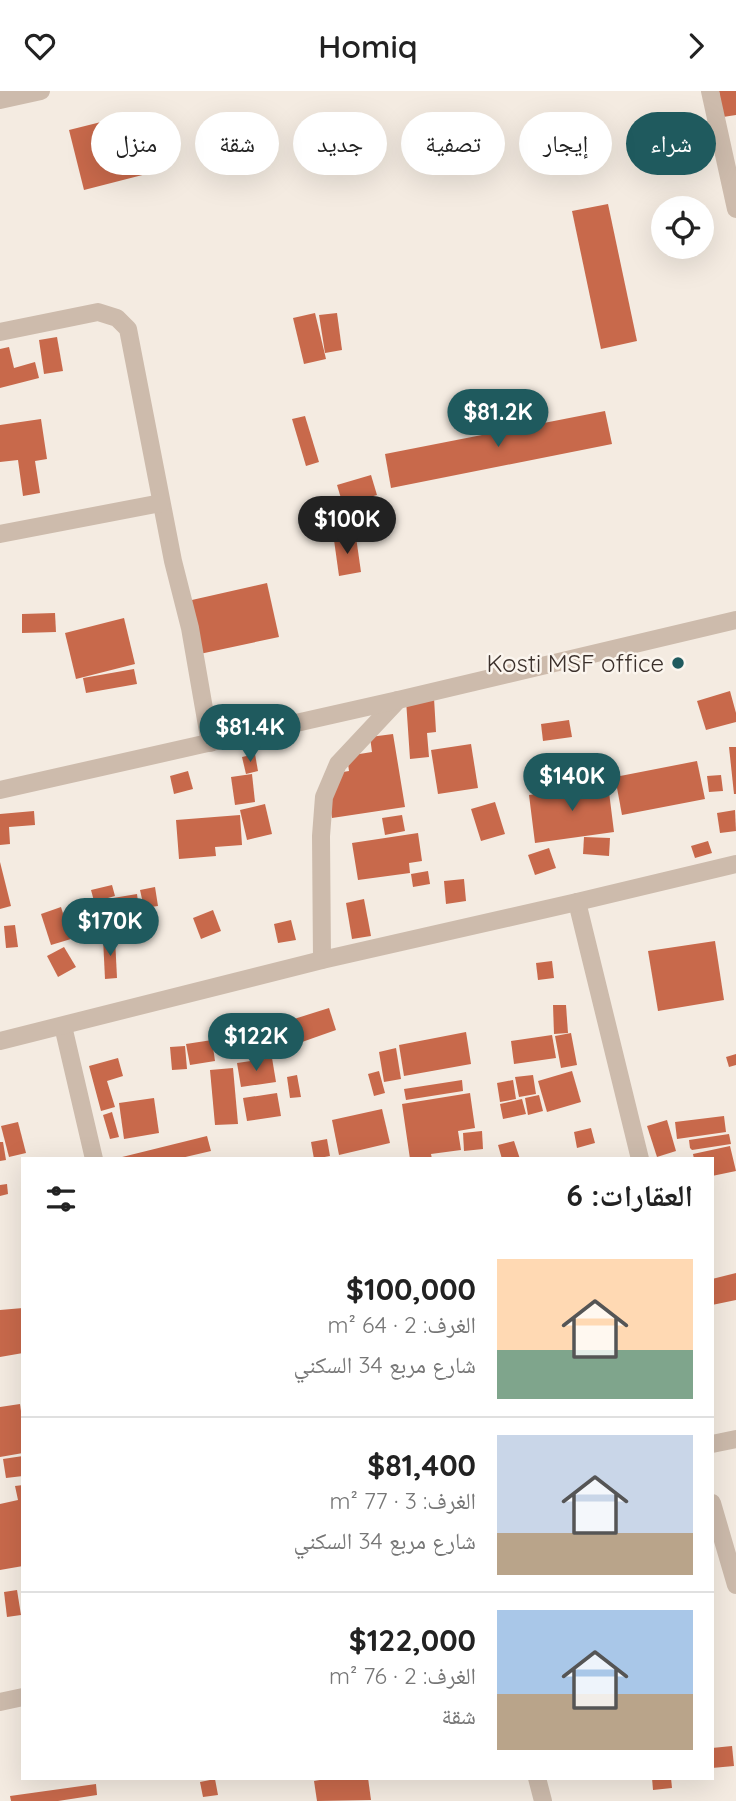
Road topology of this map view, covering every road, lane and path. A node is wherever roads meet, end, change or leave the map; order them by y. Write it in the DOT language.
graph roads {
  1 [pos="41,91"];
  2 [pos="710,91"];
  3 [pos="0,100"];
  4 [pos="736,209"];
  5 [pos="0,332"];
  6 [pos="161,503"];
  7 [pos="0,534"];
  8 [pos="736,620"];
  9 [pos="398,700"];
  10 [pos="210,743"];
  11 [pos="0,790"];
  12 [pos="736,864"];
  13 [pos="577,902"];
  14 [pos="322,960"];
  15 [pos="63,1026"];
  16 [pos="0,1041"];
  17 [pos="94,1157"];
  18 [pos="640,1157"];
  19 [pos="736,1439"];
  20 [pos="714,1444"];
  21 [pos="714,1510"];
  22 [pos="736,1585"];
  23 [pos="21,1697"];
  24 [pos="0,1702"];
  25 [pos="538,1780"];
  26 [pos="543,1801"];
  1 -- 3 [label="street"];
  2 -- 4 [label="street"];
  5 -- 6 [label="street"];
  6 -- 7 [label="street"];
  6 -- 10 [label="street"];
  8 -- 9 [label="street"];
  9 -- 10 [label="street"];
  9 -- 14 [label="street"];
  10 -- 11 [label="street"];
  12 -- 13 [label="street"];
  13 -- 14 [label="street"];
  13 -- 18 [label="street"];
  14 -- 15 [label="street"];
  15 -- 16 [label="street"];
  15 -- 17 [label="street"];
  19 -- 20 [label="street"];
  21 -- 22 [label="street"];
  23 -- 24 [label="street"];
  25 -- 26 [label="street"];
}
